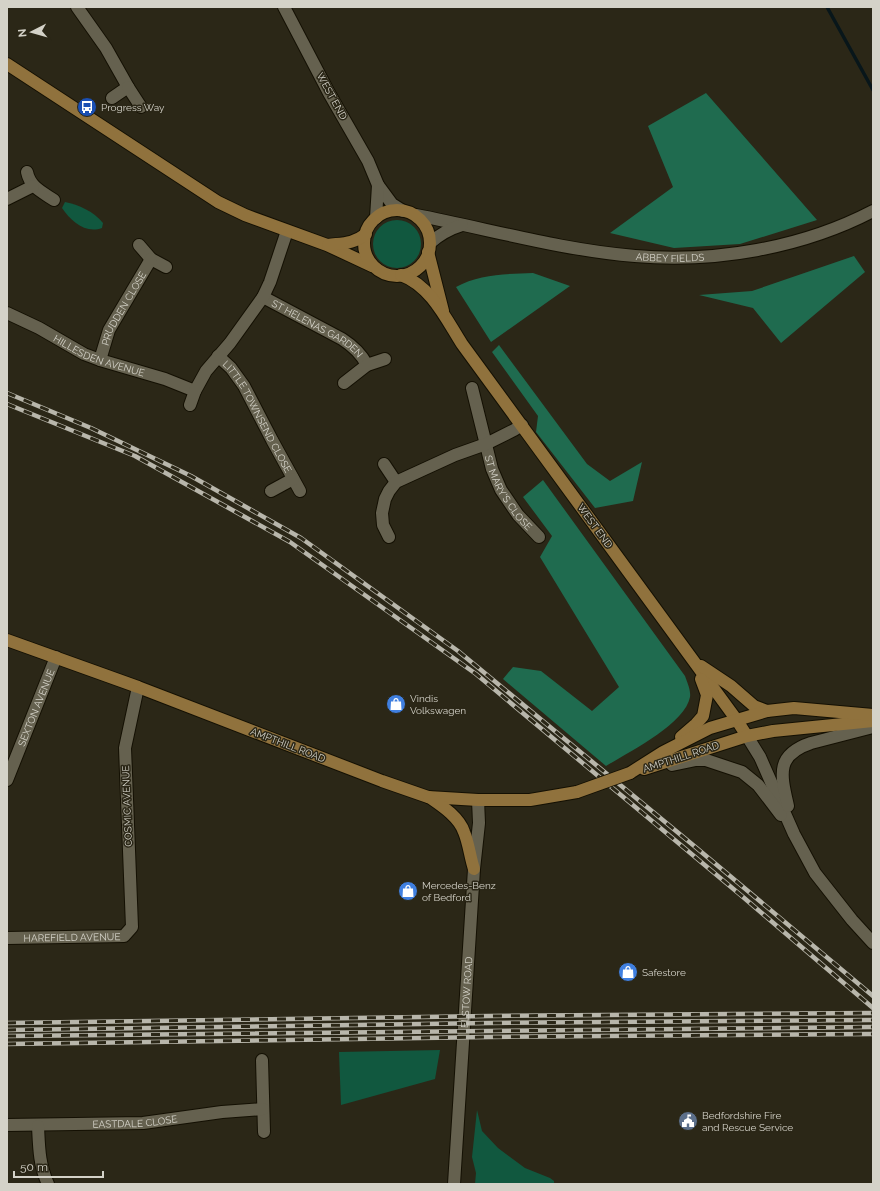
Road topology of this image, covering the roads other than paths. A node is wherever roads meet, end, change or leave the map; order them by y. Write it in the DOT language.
graph roads {
  1 [pos="77,7"];
  2 [pos="284,7"];
  3 [pos="7,64"];
  4 [pos="128,87"];
  5 [pos="112,98"];
  6 [pos="141,107"];
  7 [pos="27,172"];
  8 [pos="378,185"];
  9 [pos="33,186"];
  10 [pos="7,199"];
  11 [pos="54,200"];
  12 [pos="403,211"];
  13 [pos="873,211"];
  14 [pos="416,215"];
  15 [pos="376,218"];
  16 [pos="464,225"];
  17 [pos="287,231"];
  18 [pos="366,234"];
  19 [pos="327,245"];
  20 [pos="139,246"];
  21 [pos="429,248"];
  22 [pos="151,259"];
  23 [pos="372,266"];
  24 [pos="166,267"];
  25 [pos="401,276"];
  26 [pos="263,297"];
  27 [pos="7,313"];
  28 [pos="444,315"];
  29 [pos="218,356"];
  30 [pos="385,358"];
  31 [pos="100,360"];
  32 [pos="367,365"];
  33 [pos="344,383"];
  34 [pos="472,388"];
  35 [pos="195,391"];
  36 [pos="190,405"];
  37 [pos="522,425"];
  38 [pos="486,444"];
  39 [pos="384,464"];
  40 [pos="294,479"];
  41 [pos="396,482"];
  42 [pos="271,491"];
  43 [pos="300,491"];
  44 [pos="389,537"];
  45 [pos="539,537"];
  46 [pos="7,640"];
  47 [pos="56,657"];
  48 [pos="692,659"];
  49 [pos="138,687"];
  50 [pos="767,711"];
  51 [pos="873,715"];
  52 [pos="736,719"];
  53 [pos="873,721"];
  54 [pos="873,727"];
  55 [pos="747,736"];
  56 [pos="663,752"];
  57 [pos="630,773"];
  58 [pos="7,780"];
  59 [pos="428,797"];
  60 [pos="478,800"];
  61 [pos="794,834"];
  62 [pos="474,869"];
  63 [pos="132,927"];
  64 [pos="7,938"];
  65 [pos="873,943"];
  66 [pos="262,1060"];
  67 [pos="263,1109"];
  68 [pos="7,1125"];
  69 [pos="38,1126"];
  70 [pos="264,1132"];
  71 [pos="48,1184"];
  72 [pos="454,1184"];
  1 -- 4 [label="street"];
  2 -- 8 [label="street, WEST END"];
  3 -- 17 [label="main road"];
  4 -- 5 [label="street"];
  4 -- 6 [label="street"];
  7 -- 9 [label="street"];
  8 -- 12 [label="street, WEST END"];
  8 -- 15 [label="street, WEST END"];
  9 -- 10 [label="street"];
  9 -- 11 [label="street"];
  12 -- 14 [label="main road"];
  12 -- 15 [label="main road"];
  13 -- 16 [label="street, ABBEY FIELDS"];
  14 -- 16 [label="street, ABBEY FIELDS"];
  14 -- 21 [label="main road"];
  15 -- 18 [label="main road"];
  16 -- 21 [label="street, ABBEY FIELDS"];
  17 -- 19 [label="main road"];
  17 -- 26 [label="street"];
  18 -- 19 [label="main road"];
  18 -- 23 [label="main road"];
  19 -- 23 [label="main road"];
  20 -- 22 [label="street, PRUDDEN CLOSE"];
  21 -- 25 [label="main road"];
  21 -- 28 [label="main road, WEST END"];
  22 -- 24 [label="street, PRUDDEN CLOSE"];
  22 -- 31 [label="street, PRUDDEN CLOSE"];
  23 -- 25 [label="main road"];
  25 -- 28 [label="main road, WEST END"];
  26 -- 29 [label="street"];
  26 -- 32 [label="street, ST HELENAS GARDEN"];
  27 -- 31 [label="street, HILLESDEN AVENUE"];
  28 -- 37 [label="main road, WEST END"];
  29 -- 35 [label="street"];
  29 -- 40 [label="street, LITTLE TOWNSEND CLOSE"];
  30 -- 32 [label="street, ST HELENAS GARDEN"];
  31 -- 35 [label="street, HILLESDEN AVENUE"];
  32 -- 33 [label="street, ST HELENAS GARDEN"];
  34 -- 38 [label="street, ST MARY'S CLOSE"];
  35 -- 36 [label="street"];
  37 -- 38 [label="street"];
  37 -- 48 [label="main road, WEST END"];
  38 -- 41 [label="street, ST MARY'S CLOSE"];
  38 -- 45 [label="street, ST MARY'S CLOSE"];
  39 -- 41 [label="street"];
  40 -- 42 [label="street, LITTLE TOWNSEND CLOSE"];
  40 -- 43 [label="street, LITTLE TOWNSEND CLOSE"];
  41 -- 44 [label="street"];
  46 -- 47 [label="main road, AMPTHILL ROAD"];
  47 -- 49 [label="main road, AMPTHILL ROAD"];
  47 -- 58 [label="street, SEXTON AVENUE"];
  48 -- 50 [label="main road"];
  48 -- 52 [label="main road, WEST END"];
  48 -- 56 [label="main road"];
  49 -- 59 [label="main road, AMPTHILL ROAD"];
  49 -- 63 [label="street, COSMIC AVENUE"];
  50 -- 51 [label="main road"];
  50 -- 52 [label="main road"];
  52 -- 55 [label="main road, WEST END"];
  52 -- 56 [label="main road"];
  53 -- 55 [label="main road"];
  54 -- 61 [label="street"];
  55 -- 57 [label="main road, AMPTHILL ROAD"];
  55 -- 61 [label="street, AMPTHILL ROAD"];
  56 -- 57 [label="main road"];
  57 -- 60 [label="main road, AMPTHILL ROAD, bridge"];
  57 -- 61 [label="street, AMPTHILL ROAD"];
  59 -- 60 [label="main road, AMPTHILL ROAD"];
  59 -- 62 [label="main road"];
  60 -- 62 [label="street, ELSTOW ROAD"];
  61 -- 65 [label="street, AMPTHILL ROAD"];
  62 -- 72 [label="street, ELSTOW ROAD"];
  63 -- 64 [label="street, HAREFIELD AVENUE"];
  66 -- 67 [label="street"];
  67 -- 69 [label="street, EASTDALE CLOSE"];
  67 -- 70 [label="street"];
  68 -- 69 [label="street, EASTDALE CLOSE"];
  69 -- 71 [label="street"];
}
